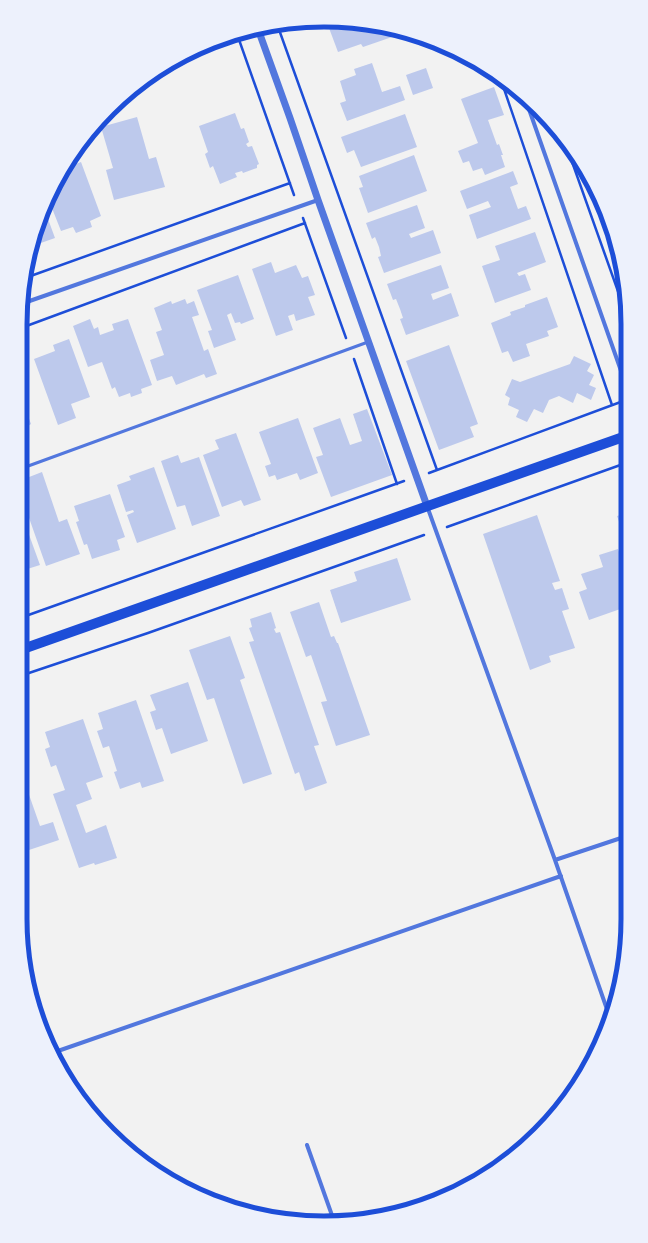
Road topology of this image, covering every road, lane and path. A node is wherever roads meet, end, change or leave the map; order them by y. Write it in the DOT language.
graph roads {
  1 [pos="279,31"];
  2 [pos="260,34"];
  3 [pos="239,40"];
  4 [pos="503,87"];
  5 [pos="529,109"];
  6 [pos="573,163"];
  7 [pos="290,183"];
  8 [pos="318,200"];
  9 [pos="298,206"];
  10 [pos="305,223"];
  11 [pos="31,276"];
  12 [pos="619,293"];
  13 [pos="28,301"];
  14 [pos="27,326"];
  15 [pos="368,342"];
  16 [pos="350,348"];
  17 [pos="621,371"];
  18 [pos="621,402"];
  19 [pos="612,405"];
  20 [pos="621,438"];
  21 [pos="621,465"];
  22 [pos="27,466"];
  23 [pos="437,470"];
  24 [pos="417,477"];
  25 [pos="397,484"];
  26 [pos="427,506"];
  27 [pos="436,531"];
  28 [pos="27,616"];
  29 [pos="27,648"];
  30 [pos="27,674"];
  31 [pos="621,838"];
  32 [pos="555,860"];
  33 [pos="561,876"];
  34 [pos="607,1009"];
  35 [pos="58,1051"];
  36 [pos="307,1145"];
  37 [pos="332,1216"];
  1 -- 23 [label="path"];
  2 -- 8 [label="street"];
  3 -- 7 [label="path"];
  4 -- 19 [label="path"];
  5 -- 17 [label="street"];
  6 -- 12 [label="path"];
  7 -- 9 [label="path"];
  7 -- 11 [label="path"];
  8 -- 9 [label="street"];
  8 -- 15 [label="street"];
  9 -- 10 [label="path"];
  9 -- 13 [label="street"];
  10 -- 14 [label="path"];
  10 -- 16 [label="path"];
  15 -- 16 [label="lane"];
  15 -- 24 [label="street"];
  16 -- 22 [label="lane"];
  16 -- 25 [label="path"];
  18 -- 19 [label="path"];
  19 -- 23 [label="path"];
  20 -- 26 [label="main road"];
  21 -- 27 [label="path"];
  23 -- 24 [label="path"];
  24 -- 25 [label="path"];
  24 -- 26 [label="street"];
  25 -- 28 [label="path"];
  26 -- 27 [label="street"];
  26 -- 29 [label="main road"];
  27 -- 30 [label="path"];
  27 -- 32 [label="street"];
  31 -- 32 [label="street"];
  32 -- 33 [label="street"];
  33 -- 34 [label="street"];
  33 -- 35 [label="street"];
  36 -- 37 [label="street"];
}
